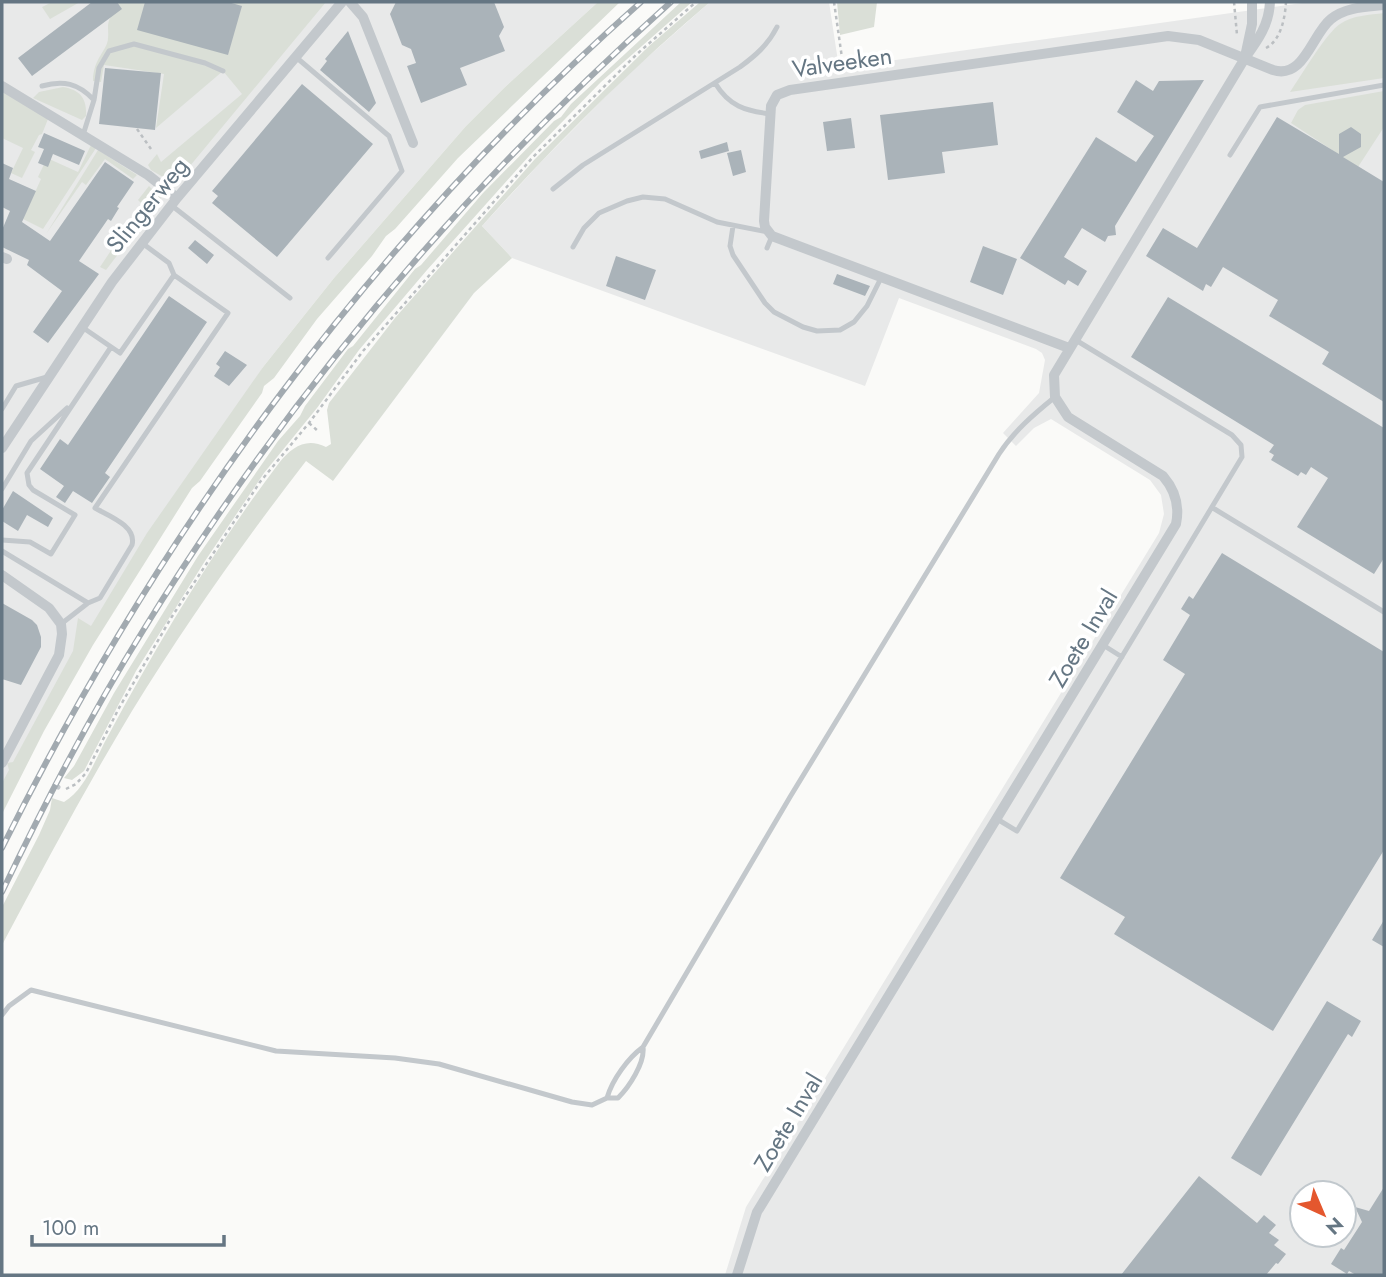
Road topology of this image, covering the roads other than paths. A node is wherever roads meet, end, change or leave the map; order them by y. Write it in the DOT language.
graph roads {
  1 [pos="342,2"];
  2 [pos="349,2"];
  3 [pos="1252,2"];
  4 [pos="1270,2"];
  5 [pos="1384,5"];
  6 [pos="777,27"];
  7 [pos="297,58"];
  8 [pos="1245,58"];
  9 [pos="223,71"];
  10 [pos="715,83"];
  11 [pos="1384,85"];
  12 [pos="2,86"];
  13 [pos="42,86"];
  14 [pos="94,100"];
  15 [pos="771,114"];
  16 [pos="83,135"];
  17 [pos="413,143"];
  18 [pos="1230,155"];
  19 [pos="553,189"];
  20 [pos="174,202"];
  21 [pos="733,226"];
  22 [pos="770,234"];
  23 [pos="142,243"];
  24 [pos="573,247"];
  25 [pos="767,248"];
  26 [pos="328,258"];
  27 [pos="173,275"];
  28 [pos="881,278"];
  29 [pos="290,299"];
  30 [pos="81,327"];
  31 [pos="1071,343"];
  32 [pos="111,347"];
  33 [pos="47,377"];
  34 [pos="1055,397"];
  35 [pos="74,401"];
  36 [pos="2,409"];
  37 [pos="2,448"];
  38 [pos="2,471"];
  39 [pos="10,476"];
  40 [pos="2,489"];
  41 [pos="1213,508"];
  42 [pos="2,540"];
  43 [pos="2,551"];
  44 [pos="2,575"];
  45 [pos="88,603"];
  46 [pos="1384,612"];
  47 [pos="61,624"];
  48 [pos="1103,645"];
  49 [pos="1122,657"];
  50 [pos="2,763"];
  51 [pos="998,819"];
  52 [pos="2,1015"];
  53 [pos="643,1047"];
  54 [pos="607,1098"];
  55 [pos="737,1275"];
  1 -- 7 [label="street, Slingerweg"];
  2 -- 17 [label="street"];
  3 -- 8 [label="street"];
  4 -- 8 [label="street"];
  5 -- 8 [label="street, Valveeken"];
  6 -- 10 [label="lane"];
  7 -- 20 [label="street, Slingerweg"];
  7 -- 26 [label="lane"];
  8 -- 15 [label="street, Valveeken"];
  8 -- 31 [label="street"];
  9 -- 14 [label="lane"];
  10 -- 15 [label="lane"];
  10 -- 19 [label="lane"];
  11 -- 18 [label="lane"];
  12 -- 16 [label="street"];
  13 -- 14 [label="lane"];
  14 -- 16 [label="lane"];
  15 -- 22 [label="street"];
  16 -- 20 [label="street"];
  20 -- 23 [label="street, Slingerweg"];
  20 -- 29 [label="lane"];
  21 -- 22 [label="lane"];
  21 -- 24 [label="lane"];
  21 -- 28 [label="lane"];
  22 -- 25 [label="lane"];
  22 -- 28 [label="street"];
  23 -- 27 [label="lane"];
  23 -- 30 [label="street, Slingerweg"];
  27 -- 32 [label="lane"];
  27 -- 45 [label="lane"];
  28 -- 31 [label="street"];
  30 -- 32 [label="lane"];
  30 -- 33 [label="street, Slingerweg"];
  31 -- 34 [label="street"];
  31 -- 41 [label="lane"];
  32 -- 35 [label="lane"];
  33 -- 36 [label="lane"];
  33 -- 37 [label="street, Slingerweg"];
  34 -- 48 [label="street, Zoete Inval"];
  34 -- 53 [label="lane"];
  35 -- 39 [label="lane"];
  35 -- 42 [label="lane"];
  38 -- 39 [label="lane"];
  39 -- 40 [label="lane"];
  41 -- 46 [label="lane"];
  41 -- 49 [label="lane"];
  43 -- 45 [label="lane"];
  44 -- 47 [label="street"];
  45 -- 47 [label="lane"];
  47 -- 50 [label="street"];
  48 -- 49 [label="lane"];
  48 -- 51 [label="street, Zoete Inval"];
  49 -- 51 [label="lane"];
  51 -- 55 [label="street, Zoete Inval"];
  52 -- 54 [label="lane"];
  53 -- 54 [label="lane"];
  53 -- 54 [label="lane"];
}
